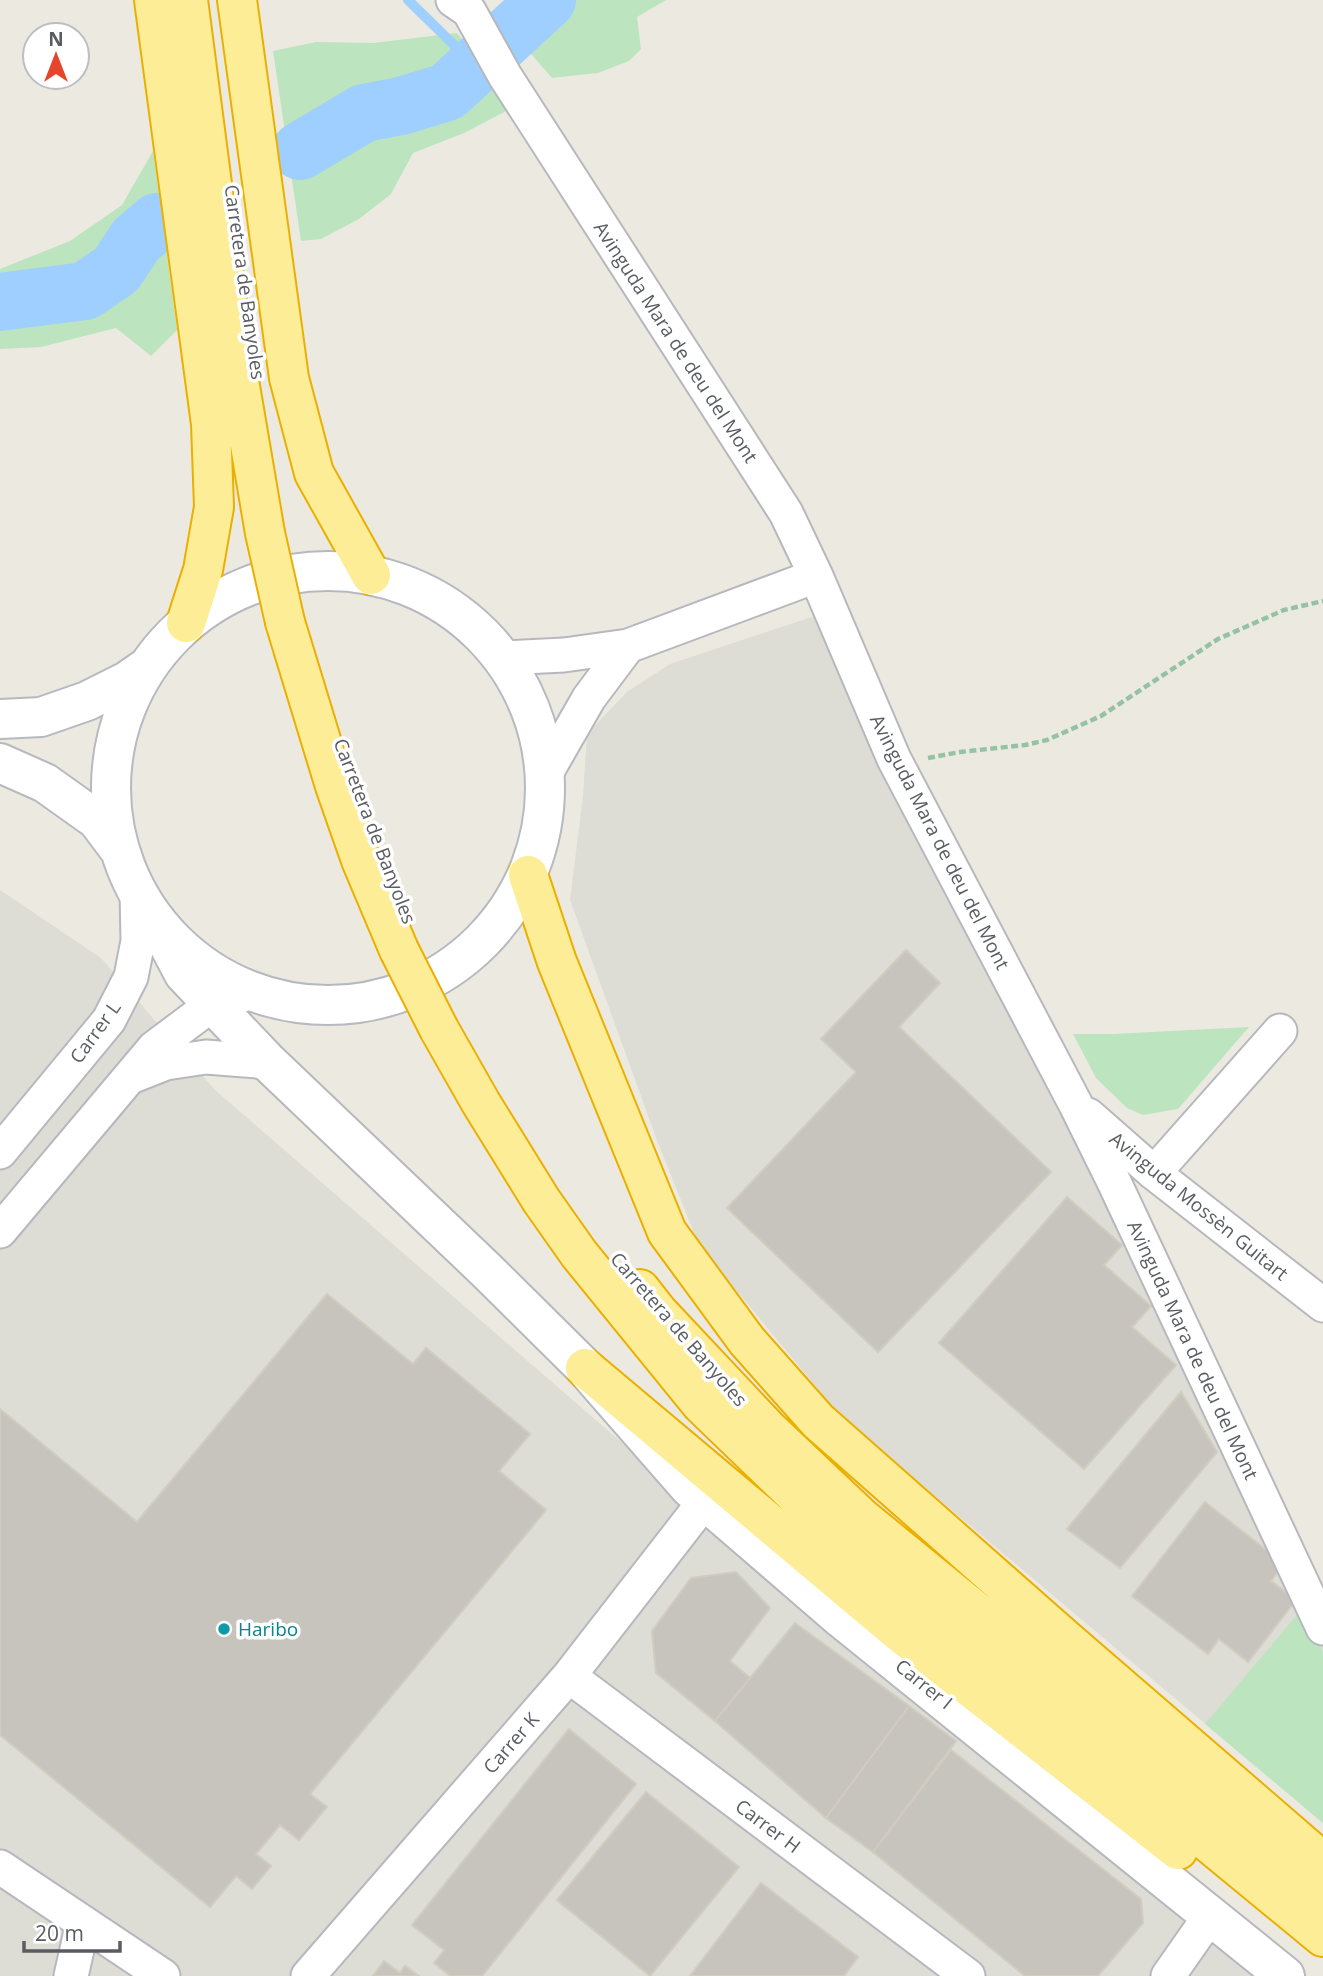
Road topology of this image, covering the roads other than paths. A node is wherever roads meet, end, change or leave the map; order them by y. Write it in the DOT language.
graph roads {
  1 [pos="154,0"];
  2 [pos="188,0"];
  3 [pos="206,0"];
  4 [pos="237,0"];
  5 [pos="469,10"];
  6 [pos="274,531"];
  7 [pos="371,575"];
  8 [pos="816,576"];
  9 [pos="186,623"];
  10 [pos="628,646"];
  11 [pos="503,658"];
  12 [pos="147,667"];
  13 [pos="0,719"];
  14 [pos="0,763"];
  15 [pos="546,773"];
  16 [pos="119,849"];
  17 [pos="528,875"];
  18 [pos="146,906"];
  19 [pos="252,991"];
  20 [pos="216,1007"];
  21 [pos="447,1024"];
  22 [pos="1280,1031"];
  23 [pos="268,1062"];
  24 [pos="128,1078"];
  25 [pos="1076,1105"];
  26 [pos="0,1152"];
  27 [pos="1154,1173"];
  28 [pos="0,1231"];
  29 [pos="1323,1305"];
  30 [pos="585,1368"];
  31 [pos="704,1502"];
  32 [pos="1323,1628"];
  33 [pos="569,1676"];
  34 [pos="1323,1862"];
  35 [pos="0,1867"];
  36 [pos="1323,1895"];
  37 [pos="1210,1916"];
  38 [pos="83,1923"];
  39 [pos="1323,1937"];
  40 [pos="1323,1964"];
  41 [pos="71,1976"];
  42 [pos="163,1976"];
  43 [pos="308,1976"];
  44 [pos="968,1976"];
  45 [pos="1168,1976"];
  46 [pos="1285,1976"];
  1 -- 9 [label="highway"];
  2 -- 6 [label="highway"];
  3 -- 6 [label="highway, Carretera de Banyoles"];
  4 -- 7 [label="highway"];
  5 -- 8 [label="street, Avinguda Mara de deu del Mont"];
  6 -- 21 [label="highway, Carretera de Banyoles, bridge"];
  7 -- 9 [label="main road"];
  7 -- 11 [label="main road"];
  8 -- 10 [label="street"];
  8 -- 25 [label="street, Avinguda Mara de deu del Mont"];
  9 -- 12 [label="main road"];
  10 -- 11 [label="street"];
  10 -- 15 [label="street"];
  11 -- 15 [label="main road"];
  12 -- 13 [label="main road"];
  12 -- 16 [label="main road"];
  14 -- 16 [label="main road"];
  15 -- 17 [label="main road"];
  16 -- 18 [label="main road, Carrer I"];
  17 -- 19 [label="main road"];
  17 -- 34 [label="highway"];
  18 -- 19 [label="main road"];
  18 -- 20 [label="main road, Carrer I"];
  18 -- 26 [label="street, Carrer L"];
  19 -- 20 [label="street"];
  20 -- 23 [label="main road, Carrer I"];
  20 -- 24 [label="street"];
  21 -- 36 [label="highway, Carretera de Banyoles"];
  21 -- 39 [label="highway"];
  22 -- 27 [label="street"];
  23 -- 24 [label="street"];
  23 -- 30 [label="main road, Carrer I"];
  24 -- 28 [label="street"];
  25 -- 27 [label="street, Avinguda Mossèn Guitart"];
  25 -- 32 [label="street, Avinguda Mara de deu del Mont"];
  27 -- 29 [label="street, Avinguda Mossèn Guitart"];
  30 -- 31 [label="main road, Carrer I"];
  30 -- 40 [label="highway"];
  31 -- 33 [label="street, Carrer K"];
  31 -- 37 [label="main road, Carrer I"];
  33 -- 43 [label="street, Carrer K"];
  33 -- 44 [label="street, Carrer H"];
  35 -- 38 [label="street"];
  37 -- 45 [label="street"];
  37 -- 46 [label="main road, Carrer I"];
  38 -- 41 [label="street"];
  38 -- 42 [label="street"];
}
